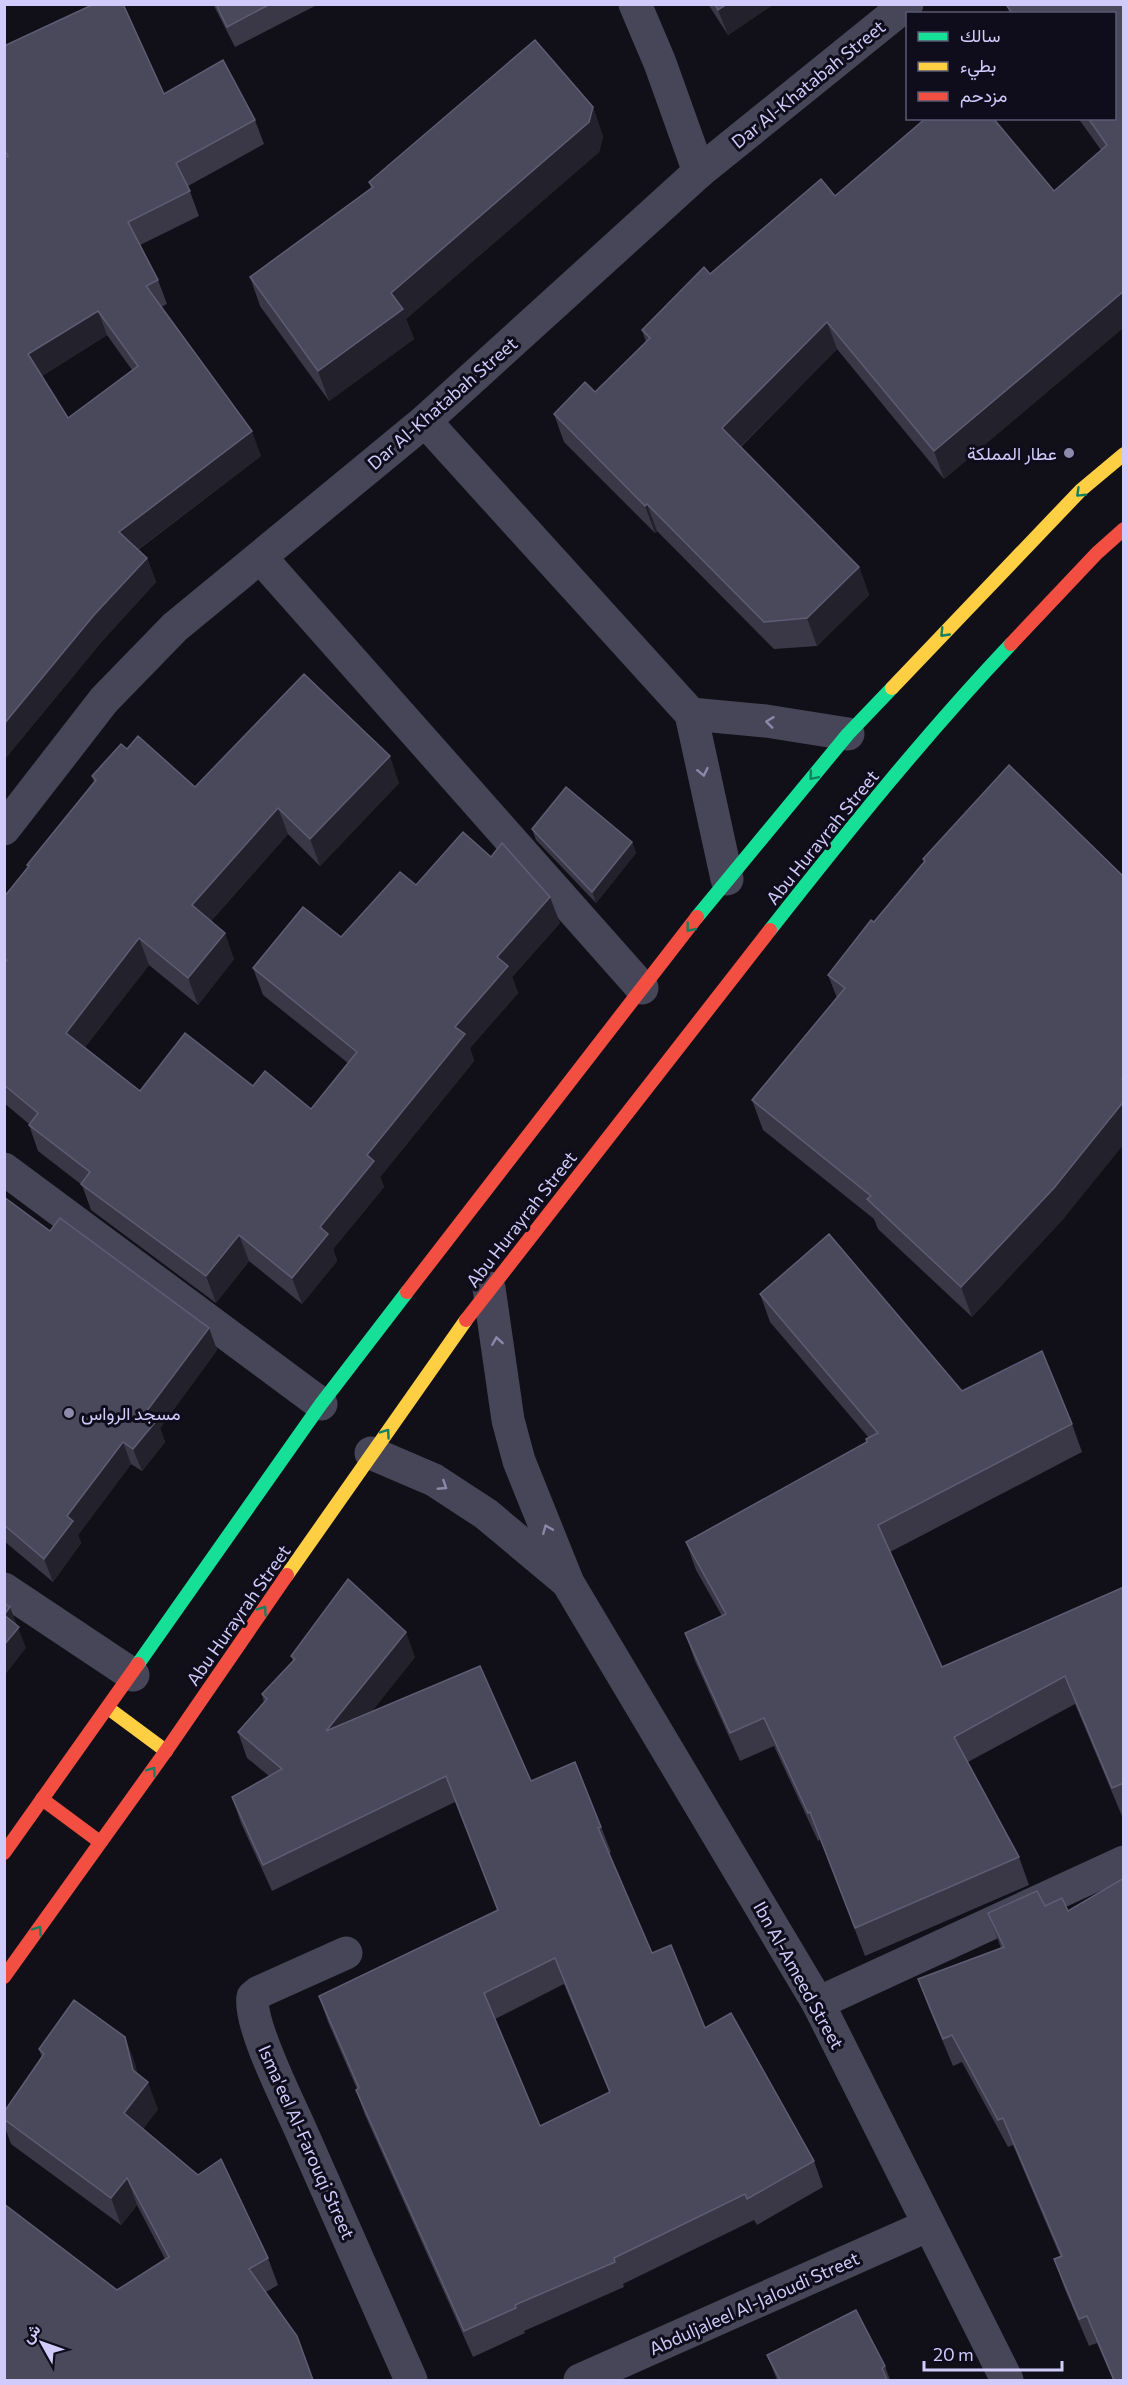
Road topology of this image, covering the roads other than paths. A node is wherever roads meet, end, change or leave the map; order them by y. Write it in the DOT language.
graph roads {
  1 [pos="635,4"];
  2 [pos="907,4"];
  3 [pos="699,172"];
  4 [pos="424,421"];
  5 [pos="1124,454"];
  6 [pos="1124,529"];
  7 [pos="261,558"];
  8 [pos="691,714"];
  9 [pos="848,734"];
  10 [pos="4,829"];
  11 [pos="727,879"];
  12 [pos="642,988"];
  13 [pos="4,1169"];
  14 [pos="489,1288"];
  15 [pos="321,1404"];
  16 [pos="371,1453"];
  17 [pos="568,1583"];
  18 [pos="4,1588"];
  19 [pos="132,1675"];
  20 [pos="108,1708"];
  21 [pos="166,1751"];
  22 [pos="42,1799"];
  23 [pos="100,1842"];
  24 [pos="4,1853"];
  25 [pos="1124,1862"];
  26 [pos="346,1953"];
  27 [pos="4,1977"];
  28 [pos="818,2003"];
  29 [pos="929,2225"];
  30 [pos="411,2380"];
  31 [pos="580,2380"];
  32 [pos="1007,2380"];
  1 -- 3 [label="street"];
  2 -- 3 [label="street, Dar Al-Khatabah Street"];
  3 -- 4 [label="street, Dar Al-Khatabah Street"];
  4 -- 7 [label="street, Dar Al-Khatabah Street"];
  4 -- 8 [label="street"];
  5 -- 9 [label="highway, one-way"];
  6 -- 14 [label="highway, Abu Hurayrah Street"];
  7 -- 10 [label="street, Dar Al-Khatabah Street"];
  7 -- 12 [label="street"];
  9 -- 8 [label="street, one-way"];
  8 -- 11 [label="street, one-way"];
  9 -- 11 [label="highway, one-way"];
  11 -- 12 [label="highway, one-way"];
  12 -- 15 [label="highway"];
  13 -- 15 [label="street"];
  16 -- 14 [label="highway, Abu Hurayrah Street, one-way"];
  17 -- 14 [label="street, Ibn Al-Ameed Street, one-way"];
  15 -- 19 [label="highway"];
  16 -- 17 [label="street, Ibn Al-Ameed Street, one-way"];
  21 -- 16 [label="highway, Abu Hurayrah Street, one-way"];
  17 -- 28 [label="street, Ibn Al-Ameed Street"];
  18 -- 19 [label="street"];
  19 -- 20 [label="highway"];
  20 -- 21 [label="highway"];
  20 -- 22 [label="highway"];
  23 -- 21 [label="highway, Abu Hurayrah Street, one-way"];
  22 -- 23 [label="highway"];
  22 -- 24 [label="highway"];
  27 -- 23 [label="highway, Abu Hurayrah Street, one-way"];
  25 -- 28 [label="street"];
  26 -- 30 [label="street, Isma'eel Al-Farouqi Street"];
  28 -- 29 [label="street, Ibn Al-Ameed Street"];
  29 -- 31 [label="street, Abduljaleel Al-Jaloudi Street"];
  29 -- 32 [label="street, Ibn Al-Ameed Street"];
}
